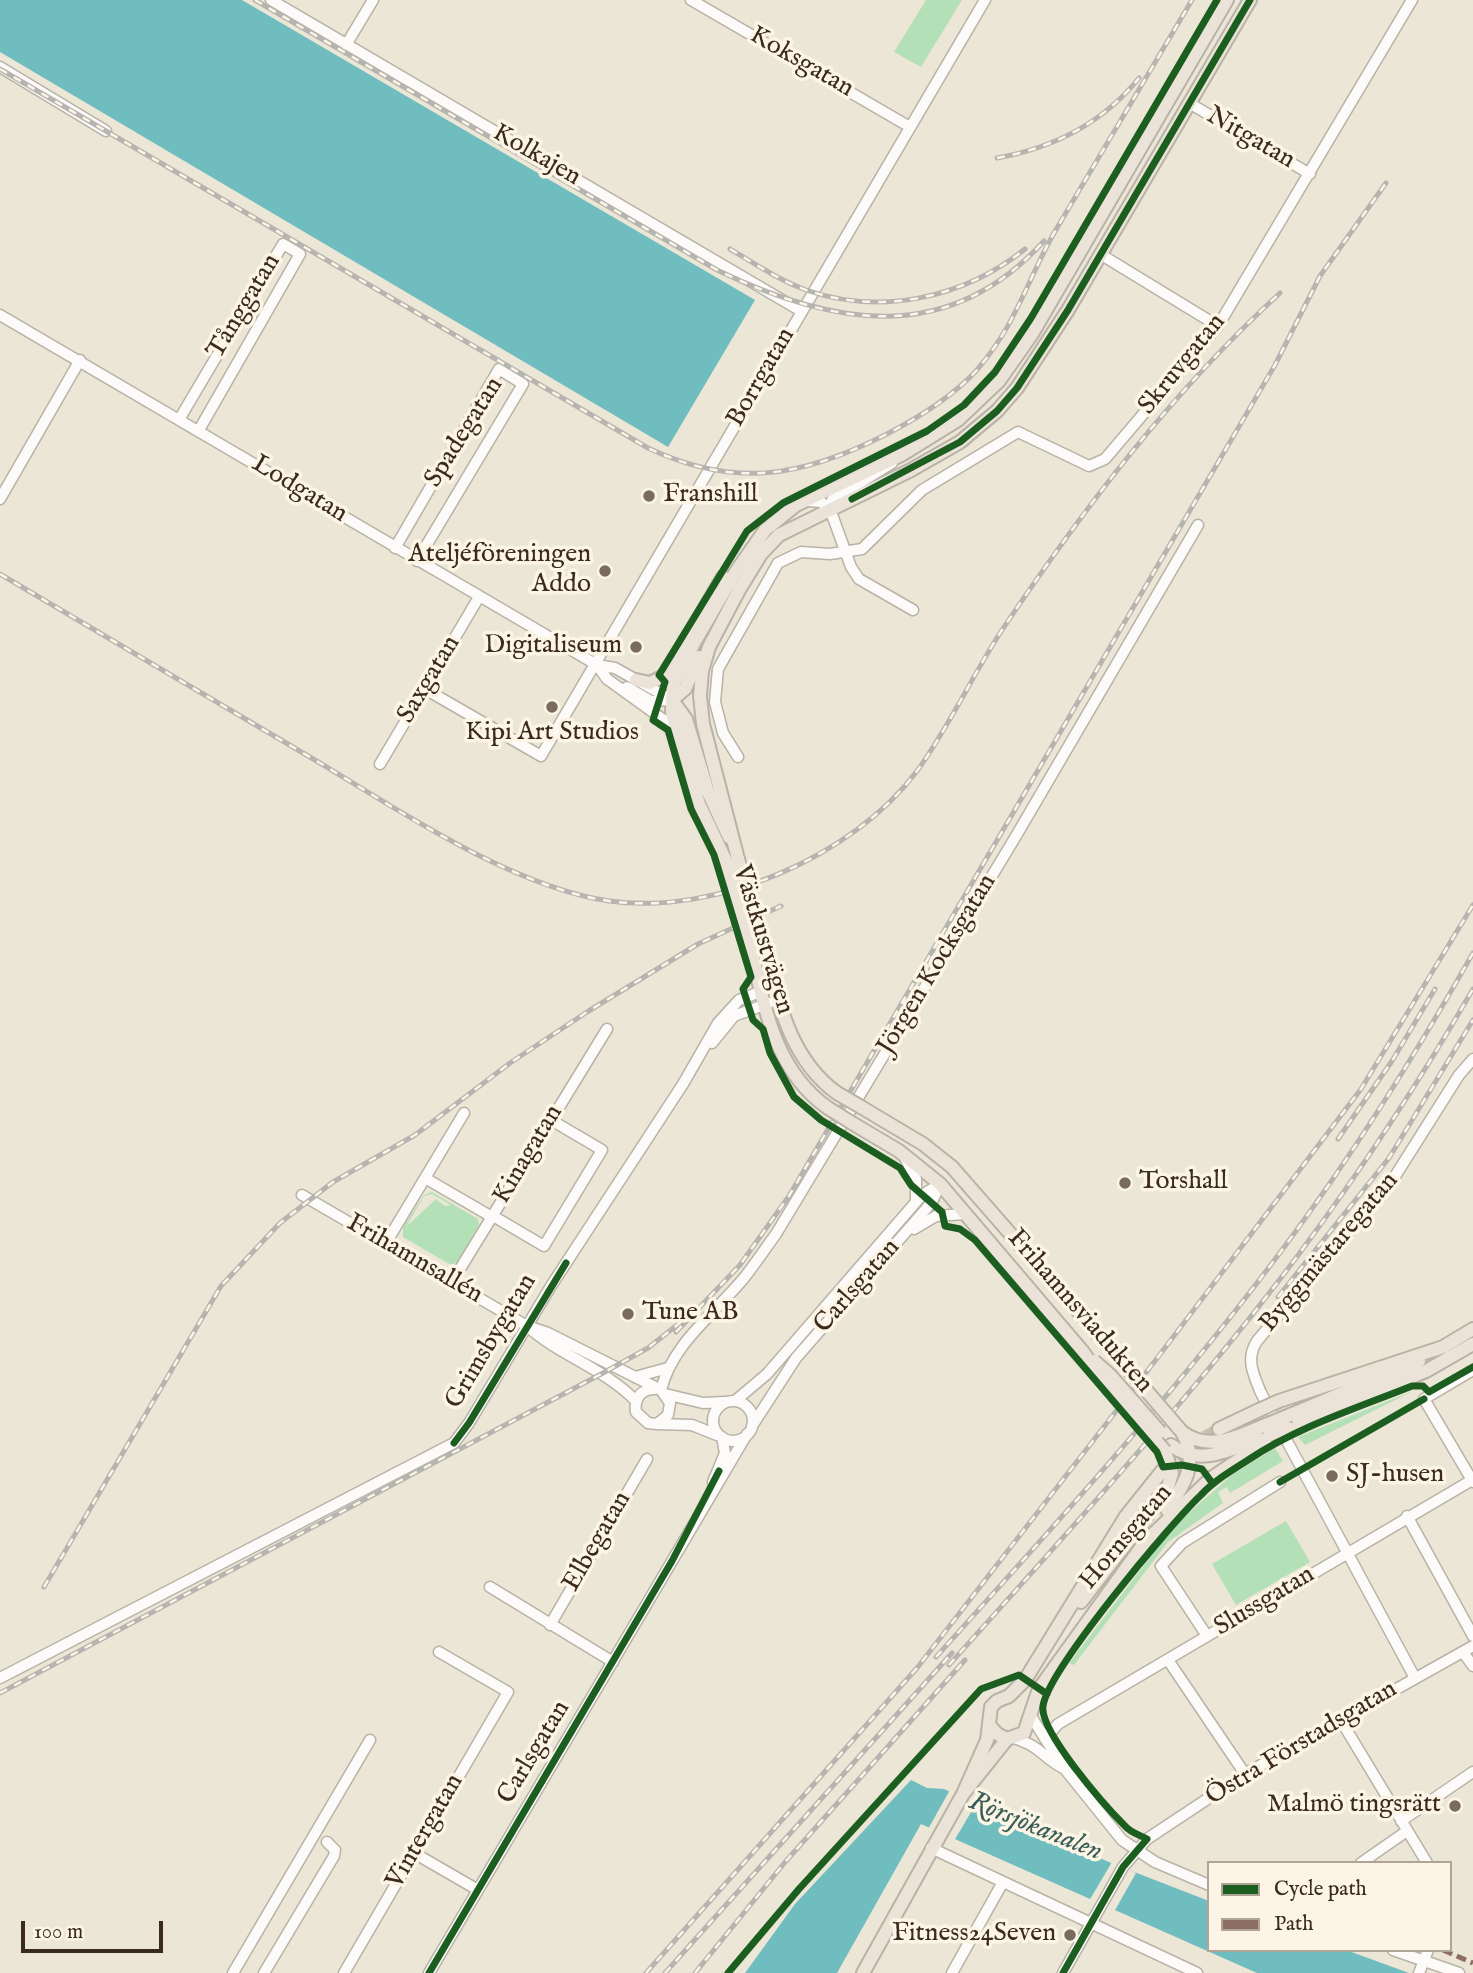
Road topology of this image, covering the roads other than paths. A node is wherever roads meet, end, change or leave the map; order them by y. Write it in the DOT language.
graph roads {
  1 [pos="271,0"];
  2 [pos="373,0"];
  3 [pos="691,0"];
  4 [pos="985,0"];
  5 [pos="1227,0"];
  6 [pos="1250,0"];
  7 [pos="1412,0"];
  8 [pos="346,44"];
  9 [pos="0,68"];
  10 [pos="1189,103"];
  11 [pos="910,127"];
  12 [pos="106,131"];
  13 [pos="1310,174"];
  14 [pos="1100,254"];
  15 [pos="801,311"];
  16 [pos="0,315"];
  17 [pos="1219,326"];
  18 [pos="80,360"];
  19 [pos="180,418"];
  20 [pos="199,430"];
  21 [pos="903,454"];
  22 [pos="0,499"];
  23 [pos="807,501"];
  24 [pos="830,509"];
  25 [pos="777,519"];
  26 [pos="1198,525"];
  27 [pos="395,548"];
  28 [pos="846,552"];
  29 [pos="417,561"];
  30 [pos="479,597"];
  31 [pos="729,608"];
  32 [pos="913,610"];
  33 [pos="597,665"];
  34 [pos="607,679"];
  35 [pos="636,680"];
  36 [pos="425,689"];
  37 [pos="672,699"];
  38 [pos="676,729"];
  39 [pos="738,757"];
  40 [pos="380,764"];
  41 [pos="733,856"];
  42 [pos="754,933"];
  43 [pos="775,986"];
  44 [pos="761,990"];
  45 [pos="779,1000"];
  46 [pos="764,1004"];
  47 [pos="607,1029"];
  48 [pos="1473,1059"];
  49 [pos="691,1072"];
  50 [pos="464,1113"];
  51 [pos="551,1120"];
  52 [pos="900,1151"];
  53 [pos="939,1156"];
  54 [pos="425,1178"];
  55 [pos="940,1184"];
  56 [pos="976,1192"];
  57 [pos="302,1195"];
  58 [pos="916,1201"];
  59 [pos="962,1213"];
  60 [pos="492,1217"];
  61 [pos="899,1240"];
  62 [pos="387,1243"];
  63 [pos="452,1282"];
  64 [pos="527,1326"];
  65 [pos="1473,1329"];
  66 [pos="1473,1344"];
  67 [pos="1443,1347"];
  68 [pos="668,1368"];
  69 [pos="1473,1370"];
  70 [pos="635,1377"];
  71 [pos="661,1391"];
  72 [pos="636,1401"];
  73 [pos="730,1401"];
  74 [pos="1291,1423"];
  75 [pos="657,1424"];
  76 [pos="1219,1429"];
  77 [pos="750,1430"];
  78 [pos="1182,1432"];
  79 [pos="1268,1433"];
  80 [pos="720,1436"];
  81 [pos="1168,1448"];
  82 [pos="1191,1455"];
  83 [pos="647,1459"];
  84 [pos="1162,1471"];
  85 [pos="1473,1481"];
  86 [pos="1280,1482"];
  87 [pos="1407,1517"];
  88 [pos="1145,1542"];
  89 [pos="1348,1552"];
  90 [pos="676,1554"];
  91 [pos="489,1587"];
  92 [pos="550,1625"];
  93 [pos="1055,1636"];
  94 [pos="1207,1636"];
  95 [pos="1473,1636"];
  96 [pos="1468,1649"];
  97 [pos="439,1652"];
  98 [pos="1168,1660"];
  99 [pos="613,1662"];
  100 [pos="1473,1666"];
  101 [pos="0,1678"];
  102 [pos="1415,1678"];
  103 [pos="1009,1696"];
  104 [pos="1031,1715"];
  105 [pos="1340,1719"];
  106 [pos="990,1726"];
  107 [pos="1010,1738"];
  108 [pos="1045,1739"];
  109 [pos="370,1740"];
  110 [pos="1064,1768"];
  111 [pos="1473,1772"];
  112 [pos="1245,1774"];
  113 [pos="963,1794"];
  114 [pos="1401,1821"];
  115 [pos="1407,1831"];
  116 [pos="327,1842"];
  117 [pos="930,1848"];
  118 [pos="1136,1850"];
  119 [pos="414,1853"];
  120 [pos="1364,1861"];
  121 [pos="1426,1861"];
  122 [pos="1003,1882"];
  123 [pos="1207,1884"];
  124 [pos="478,1890"];
  125 [pos="1092,1923"];
  126 [pos="1406,1952"];
  127 [pos="1426,1955"];
  128 [pos="233,1973"];
  129 [pos="264,1973"];
  130 [pos="344,1973"];
  131 [pos="429,1973"];
  132 [pos="863,1973"];
  133 [pos="951,1973"];
  134 [pos="1062,1973"];
  135 [pos="1197,1973"];
  136 [pos="1419,1973"];
  137 [pos="1459,1973"];
  1 -- 8 [label="street, Kolkajen"];
  2 -- 8 [label="street"];
  3 -- 11 [label="street, Koksgatan"];
  4 -- 11 [label="street, Borrgatan"];
  5 -- 21 [label="main road, Västkustvägen"];
  6 -- 10 [label="main road, Västkustvägen"];
  7 -- 13 [label="street, Skruvgatan"];
  8 -- 15 [label="street, Kolkajen"];
  9 -- 12 [label="street"];
  10 -- 13 [label="street, Nitgatan"];
  10 -- 14 [label="main road, Västkustvägen"];
  11 -- 15 [label="street, Borrgatan"];
  13 -- 17 [label="street, Skruvgatan"];
  14 -- 17 [label="street"];
  14 -- 24 [label="main road, Västkustvägen"];
  15 -- 33 [label="street, Borrgatan"];
  16 -- 18 [label="street, Lodgatan"];
  17 -- 28 [label="street, Skruvgatan"];
  18 -- 19 [label="street, Lodgatan"];
  18 -- 22 [label="street"];
  19 -- 20 [label="street, Lodgatan"];
  19 -- 20 [label="street, Tånggatan"];
  20 -- 27 [label="street, Lodgatan"];
  21 -- 23 [label="main road, Västkustvägen"];
  21 -- 24 [label="street"];
  23 -- 24 [label="street"];
  23 -- 25 [label="main road, Västkustvägen"];
  24 -- 28 [label="street"];
  24 -- 31 [label="main road, Västkustvägen"];
  25 -- 35 [label="main road"];
  25 -- 37 [label="main road, Västkustvägen"];
  26 -- 68 [label="street, Jörgen Kocksgatan"];
  27 -- 29 [label="street, Lodgatan"];
  27 -- 29 [label="street, Spadegatan"];
  28 -- 32 [label="street"];
  28 -- 39 [label="street"];
  29 -- 30 [label="street, Lodgatan"];
  30 -- 33 [label="street, Lodgatan"];
  30 -- 36 [label="street, Saxgatan"];
  31 -- 37 [label="main road, Västkustvägen"];
  31 -- 41 [label="main road, Västkustvägen"];
  33 -- 34 [label="street, Lodgatan"];
  33 -- 35 [label="street, Lodgatan"];
  33 -- 36 [label="street, Borrgatan"];
  34 -- 37 [label="street, Lodgatan"];
  34 -- 38 [label="street, Lodgatan"];
  35 -- 37 [label="street, Lodgatan"];
  36 -- 40 [label="street, Saxgatan"];
  37 -- 38 [label="main road, Västkustvägen"];
  37 -- 41 [label="main road"];
  38 -- 41 [label="main road, Västkustvägen"];
  41 -- 42 [label="main road, Västkustvägen, bridge"];
  42 -- 43 [label="main road, Västkustvägen"];
  42 -- 44 [label="main road, Västkustvägen"];
  43 -- 44 [label="street, Grimsbygatan"];
  43 -- 45 [label="main road, Västkustvägen"];
  44 -- 46 [label="main road, Västkustvägen"];
  44 -- 49 [label="street, Grimsbygatan"];
  45 -- 46 [label="street, Grimsbygatan"];
  45 -- 53 [label="main road, Västkustvägen, bridge"];
  46 -- 49 [label="street, Grimsbygatan"];
  46 -- 52 [label="main road, Västkustvägen, bridge"];
  47 -- 51 [label="street, Kinagatan"];
  48 -- 89 [label="street, Byggmästaregatan"];
  49 -- 64 [label="street, Grimsbygatan"];
  50 -- 54 [label="street"];
  51 -- 60 [label="street, Kinagatan"];
  51 -- 60 [label="street"];
  52 -- 55 [label="main road, Frihamnsviadukten"];
  52 -- 58 [label="street"];
  53 -- 55 [label="main road"];
  53 -- 56 [label="main road, Västkustvägen"];
  54 -- 60 [label="street"];
  54 -- 62 [label="street"];
  55 -- 56 [label="main road"];
  55 -- 58 [label="street, Carlsgatan"];
  55 -- 59 [label="main road, Frihamnsviadukten"];
  55 -- 61 [label="street, Carlsgatan"];
  56 -- 78 [label="main road, Frihamnsviadukten, bridge"];
  57 -- 62 [label="street, Frihamnsallén"];
  58 -- 73 [label="street, Carlsgatan"];
  59 -- 61 [label="street"];
  59 -- 81 [label="main road, Frihamnsviadukten, bridge"];
  60 -- 63 [label="street, Kinagatan"];
  61 -- 77 [label="street, Carlsgatan"];
  62 -- 63 [label="street, Frihamnsallén"];
  63 -- 64 [label="street, Frihamnsallén"];
  64 -- 70 [label="street, Frihamnsallén"];
  64 -- 72 [label="street, Frihamnsallén"];
  64 -- 101 [label="street, Grimsbygatan"];
  65 -- 67 [label="main road"];
  66 -- 74 [label="main road"];
  67 -- 74 [label="main road"];
  67 -- 76 [label="main road, bridge"];
  68 -- 70 [label="street"];
  68 -- 71 [label="street, Jörgen Kocksgatan"];
  69 -- 85 [label="street"];
  70 -- 71 [label="street, Frihamnsallén"];
  71 -- 72 [label="street"];
  71 -- 73 [label="street, Frihamnsallén"];
  71 -- 75 [label="street"];
  72 -- 75 [label="street"];
  73 -- 77 [label="street"];
  73 -- 80 [label="street"];
  74 -- 79 [label="main road, bridge"];
  75 -- 80 [label="street"];
  77 -- 80 [label="street"];
  77 -- 90 [label="street, Carlsgatan"];
  78 -- 79 [label="main road"];
  78 -- 82 [label="main road, Frihamnsviadukten"];
  79 -- 82 [label="main road"];
  79 -- 88 [label="main road, Hornsgatan"];
  80 -- 90 [label="street, Carlsgatan"];
  81 -- 82 [label="main road, Frihamnsviadukten"];
  81 -- 93 [label="main road"];
  82 -- 88 [label="main road"];
  83 -- 92 [label="street, Elbegatan"];
  84 -- 93 [label="main road, Hornsgatan"];
  85 -- 87 [label="street, Slussgatan"];
  86 -- 94 [label="street"];
  87 -- 89 [label="street, Slussgatan"];
  87 -- 95 [label="street"];
  88 -- 104 [label="main road, Hornsgatan"];
  89 -- 94 [label="street, Slussgatan"];
  89 -- 102 [label="street, Byggmästaregatan"];
  90 -- 99 [label="street, Carlsgatan"];
  91 -- 92 [label="street"];
  92 -- 99 [label="street"];
  93 -- 103 [label="main road, Hornsgatan"];
  94 -- 98 [label="street, Slussgatan"];
  96 -- 100 [label="street"];
  96 -- 102 [label="street, Östra Förstadsgatan"];
  97 -- 119 [label="street, Vintergatan"];
  98 -- 108 [label="street, Slussgatan"];
  98 -- 112 [label="street"];
  99 -- 124 [label="street, Carlsgatan"];
  102 -- 105 [label="street, Östra Förstadsgatan"];
  103 -- 104 [label="main road"];
  103 -- 106 [label="main road, Hornsgatan"];
  104 -- 107 [label="main road, Hornsgatan"];
  104 -- 108 [label="street"];
  105 -- 112 [label="street, Östra Förstadsgatan"];
  105 -- 114 [label="street"];
  106 -- 107 [label="main road"];
  106 -- 113 [label="main road, Hornsgatan"];
  107 -- 110 [label="street"];
  107 -- 113 [label="main road, Hornsgatan"];
  108 -- 110 [label="street"];
  109 -- 128 [label="street"];
  110 -- 118 [label="street"];
  111 -- 114 [label="street"];
  112 -- 118 [label="street, Östra Förstadsgatan"];
  113 -- 117 [label="main road"];
  114 -- 115 [label="street"];
  115 -- 120 [label="street"];
  115 -- 121 [label="street"];
  116 -- 129 [label="street"];
  117 -- 122 [label="street"];
  117 -- 132 [label="main road"];
  118 -- 123 [label="street"];
  118 -- 125 [label="street, Östra Förstadsgatan"];
  119 -- 124 [label="street"];
  119 -- 130 [label="street, Vintergatan"];
  122 -- 125 [label="street"];
  122 -- 133 [label="street"];
  124 -- 131 [label="street, Carlsgatan"];
  125 -- 134 [label="street, Östra Förstadsgatan"];
  125 -- 135 [label="street"];
  126 -- 127 [label="street"];
  127 -- 136 [label="street"];
  127 -- 137 [label="street"];
}
